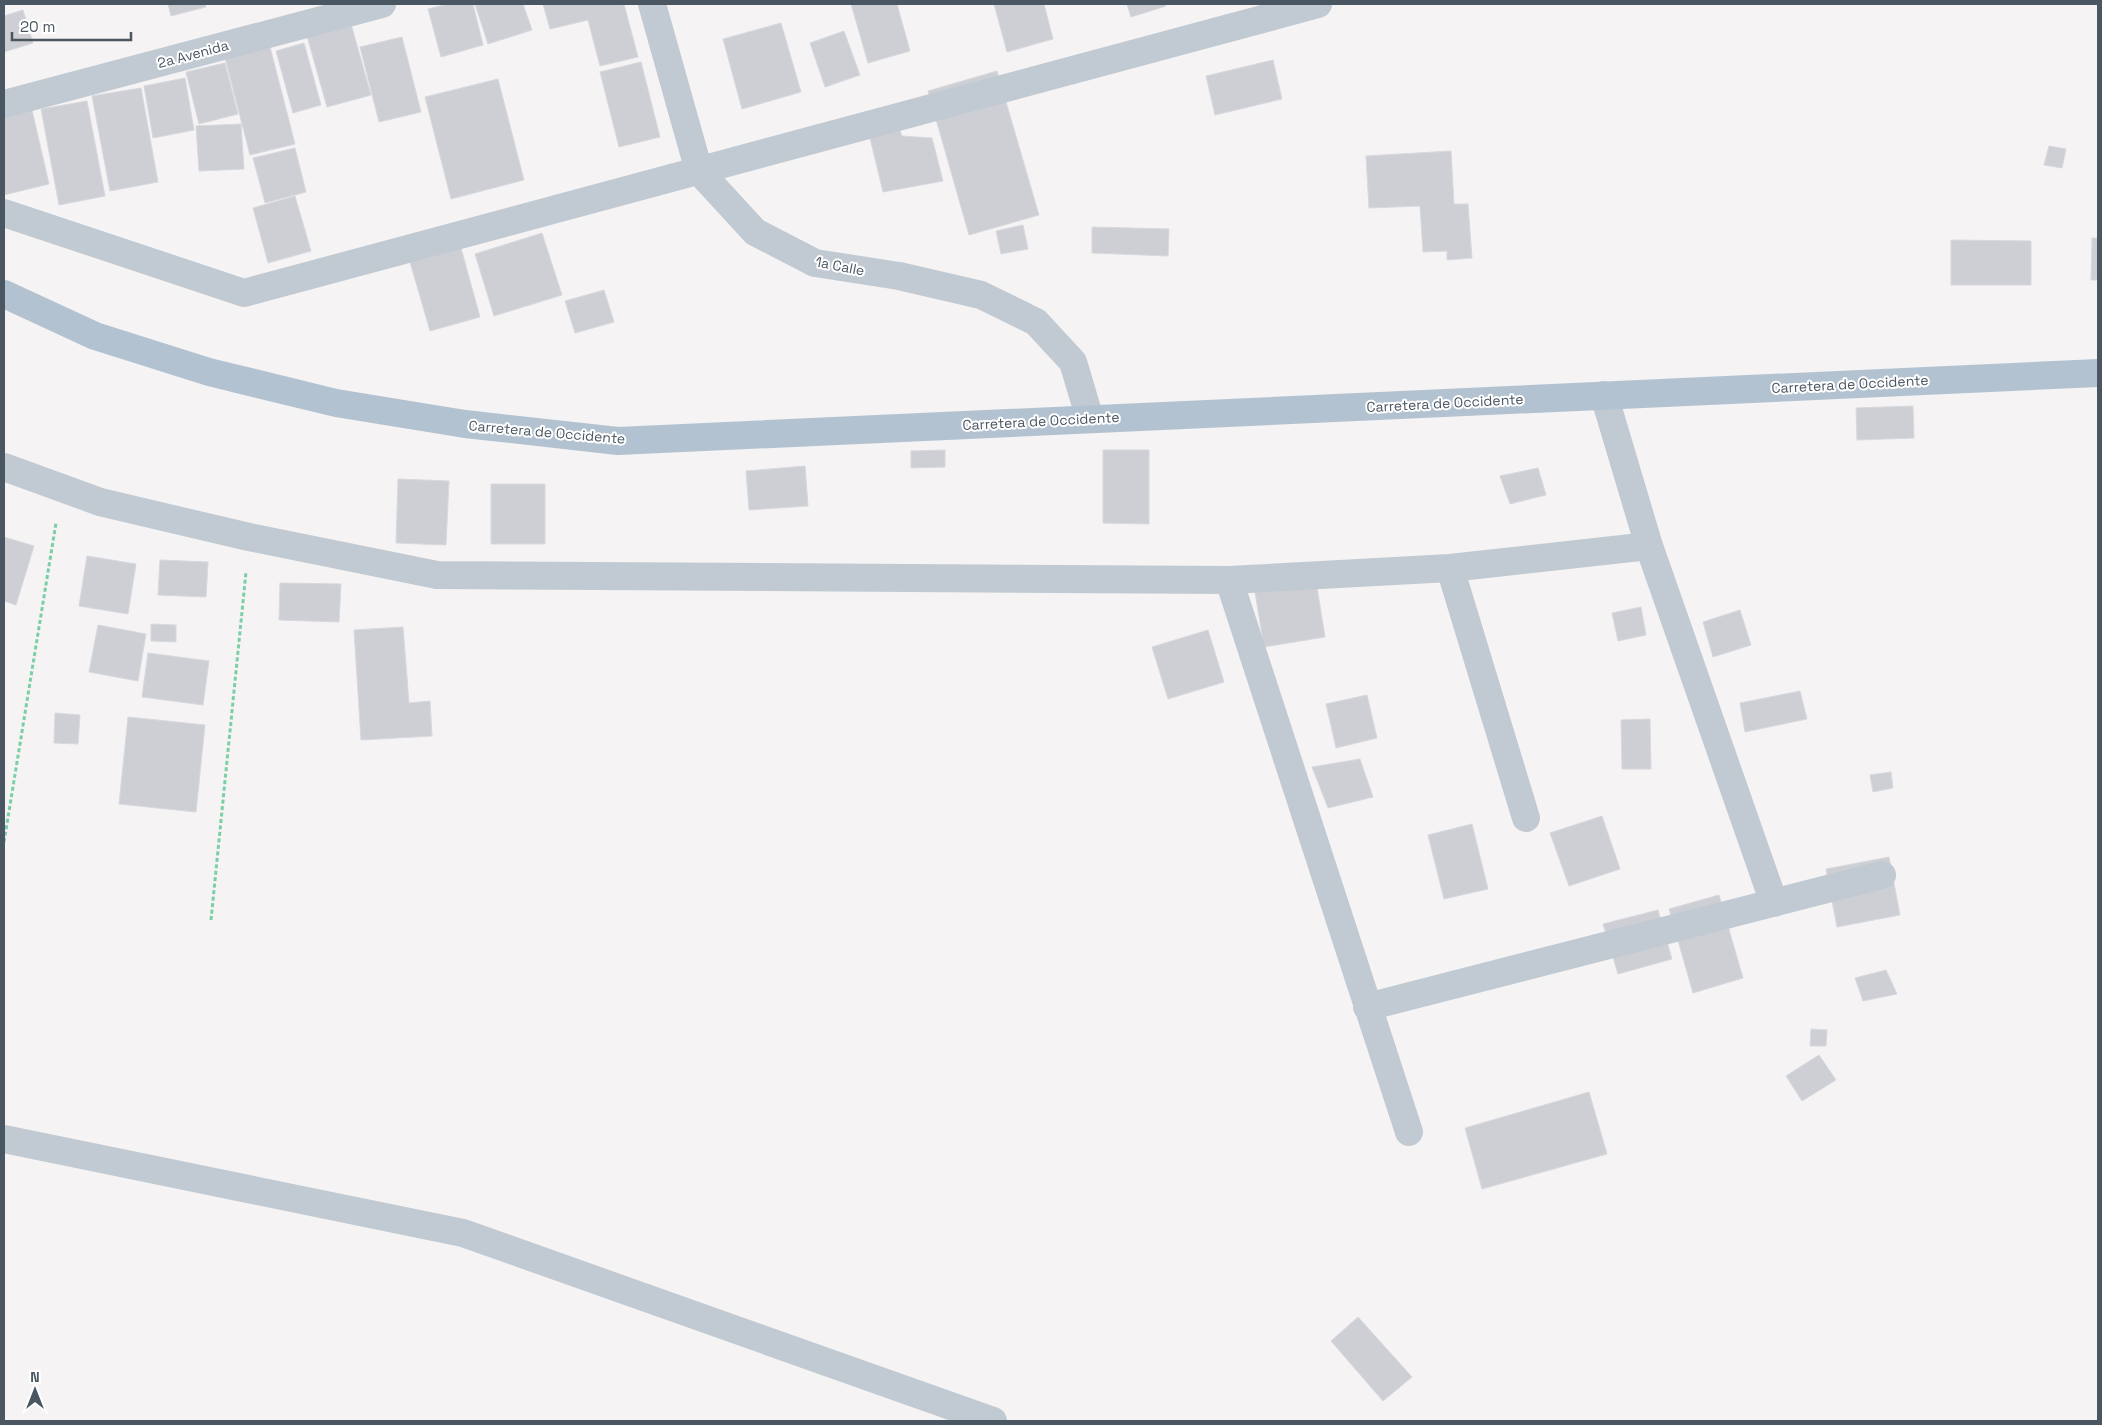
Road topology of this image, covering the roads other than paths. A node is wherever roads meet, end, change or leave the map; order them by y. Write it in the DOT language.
graph roads {
  1 [pos="382,4"];
  2 [pos="652,4"];
  3 [pos="1318,4"];
  4 [pos="4,104"];
  5 [pos="699,171"];
  6 [pos="4,213"];
  7 [pos="4,294"];
  8 [pos="2098,373"];
  9 [pos="1604,396"];
  10 [pos="1090,419"];
  11 [pos="4,467"];
  12 [pos="1649,546"];
  13 [pos="1450,568"];
  14 [pos="1229,580"];
  15 [pos="1526,818"];
  16 [pos="1882,875"];
  17 [pos="1774,902"];
  18 [pos="1367,1007"];
  19 [pos="1409,1132"];
  20 [pos="4,1139"];
  21 [pos="993,1421"];
  1 -- 4 [label="street, 2a Avenida"];
  2 -- 5 [label="street, 1a Calle"];
  3 -- 5 [label="street"];
  5 -- 6 [label="street"];
  5 -- 10 [label="street, 1a Calle"];
  7 -- 10 [label="main road, Carretera de Occidente"];
  8 -- 9 [label="main road, Carretera de Occidente"];
  9 -- 10 [label="main road, Carretera de Occidente"];
  9 -- 12 [label="street"];
  11 -- 14 [label="street"];
  12 -- 13 [label="street"];
  12 -- 17 [label="street"];
  13 -- 14 [label="street"];
  13 -- 15 [label="street"];
  14 -- 18 [label="street"];
  16 -- 17 [label="street"];
  17 -- 18 [label="street"];
  18 -- 19 [label="street"];
  20 -- 21 [label="street"];
}
